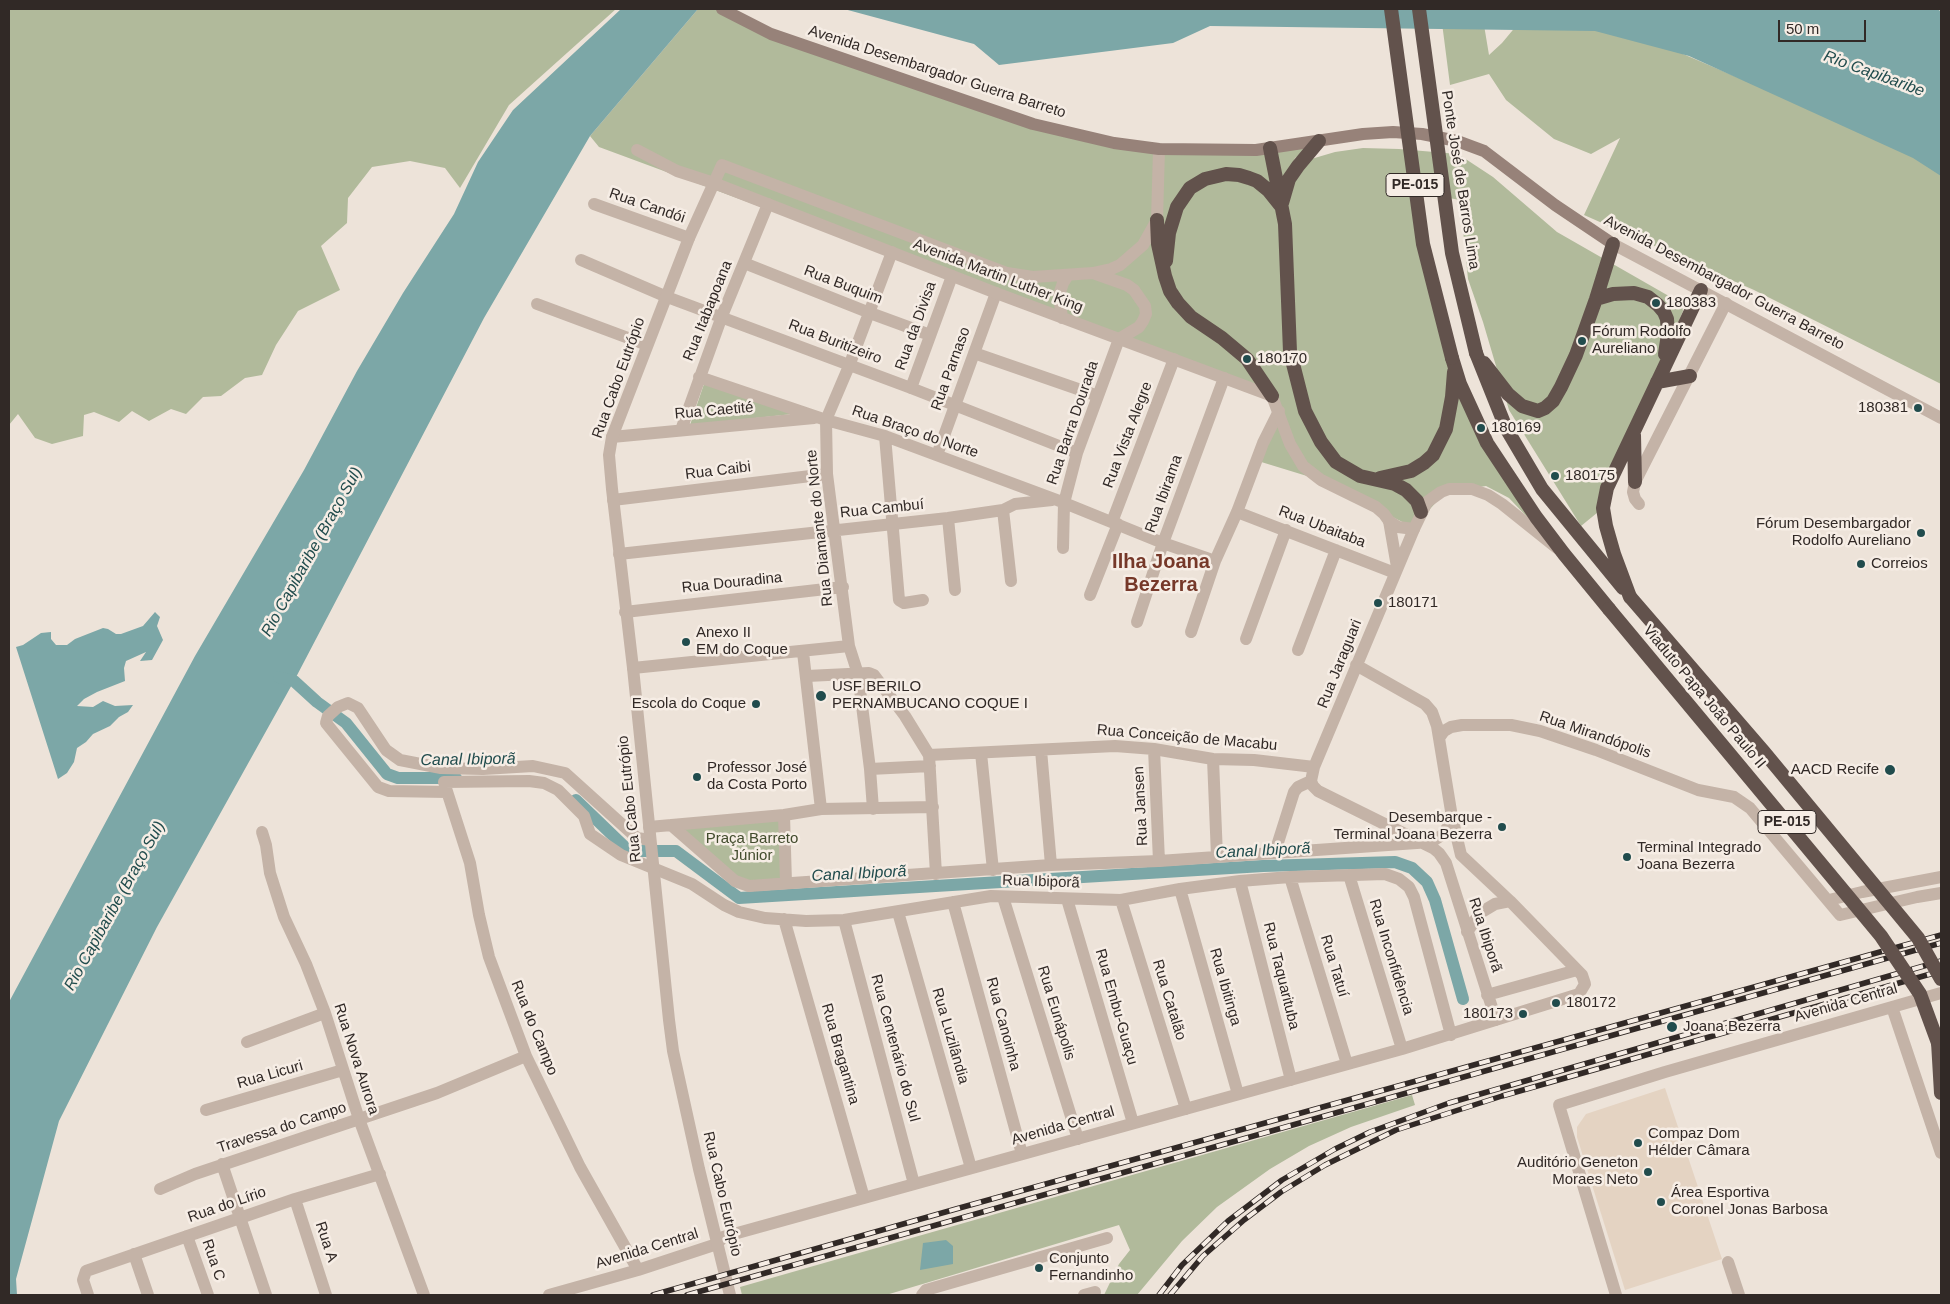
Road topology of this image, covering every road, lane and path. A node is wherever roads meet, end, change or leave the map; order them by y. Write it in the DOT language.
graph roads {
  1 [pos="722,9"];
  2 [pos="1391,9"];
  3 [pos="1419,9"];
  4 [pos="1319,141"];
  5 [pos="1270,148"];
  6 [pos="1159,149"];
  7 [pos="637,150"];
  8 [pos="722,166"];
  9 [pos="714,183"];
  10 [pos="594,204"];
  11 [pos="768,204"];
  12 [pos="1282,206"];
  13 [pos="1158,220"];
  14 [pos="689,238"];
  15 [pos="1613,244"];
  16 [pos="892,252"];
  17 [pos="581,260"];
  18 [pos="744,263"];
  19 [pos="1093,273"];
  20 [pos="1068,275"];
  21 [pos="952,276"];
  22 [pos="1165,276"];
  23 [pos="1701,290"];
  24 [pos="996,294"];
  25 [pos="666,297"];
  26 [pos="1596,299"];
  27 [pos="1726,303"];
  28 [pos="537,304"];
  29 [pos="870,313"];
  30 [pos="722,316"];
  31 [pos="1062,318"];
  32 [pos="930,335"];
  33 [pos="1119,339"];
  34 [pos="647,345"];
  35 [pos="974,353"];
  36 [pos="1476,354"];
  37 [pos="1174,359"];
  38 [pos="1453,362"];
  39 [pos="849,366"];
  40 [pos="1690,376"];
  41 [pos="699,377"];
  42 [pos="1659,377"];
  43 [pos="1224,378"];
  44 [pos="911,388"];
  45 [pos="1098,396"];
  46 [pos="1272,396"];
  47 [pos="955,405"];
  48 [pos="1279,411"];
  49 [pos="822,418"];
  50 [pos="1941,418"];
  51 [pos="681,430"];
  52 [pos="1634,432"];
  53 [pos="885,436"];
  54 [pos="612,437"];
  55 [pos="1077,453"];
  56 [pos="937,455"];
  57 [pos="827,474"];
  58 [pos="1375,479"];
  59 [pos="1635,482"];
  60 [pos="613,500"];
  61 [pos="1060,501"];
  62 [pos="1639,504"];
  63 [pos="1003,510"];
  64 [pos="1237,512"];
  65 [pos="1421,512"];
  66 [pos="948,518"];
  67 [pos="1389,521"];
  68 [pos="1115,523"];
  69 [pos="892,524"];
  70 [pos="1414,529"];
  71 [pos="834,530"];
  72 [pos="1286,530"];
  73 [pos="1163,543"];
  74 [pos="1063,548"];
  75 [pos="1336,550"];
  76 [pos="619,554"];
  77 [pos="1564,554"];
  78 [pos="1215,561"];
  79 [pos="1396,570"];
  80 [pos="1011,581"];
  81 [pos="842,587"];
  82 [pos="955,590"];
  83 [pos="1090,594"];
  84 [pos="1630,598"];
  85 [pos="923,600"];
  86 [pos="625,612"];
  87 [pos="1137,622"];
  88 [pos="1191,632"];
  89 [pos="1246,638"];
  90 [pos="849,646"];
  91 [pos="1298,650"];
  92 [pos="803,652"];
  93 [pos="1356,665"];
  94 [pos="633,668"];
  95 [pos="863,673"];
  96 [pos="807,676"];
  97 [pos="1439,738"];
  98 [pos="1041,750"];
  99 [pos="1154,750"];
  100 [pos="982,753"];
  101 [pos="1213,759"];
  102 [pos="929,761"];
  103 [pos="1314,767"];
  104 [pos="870,769"];
  105 [pos="1311,781"];
  106 [pos="445,787"];
  107 [pos="933,807"];
  108 [pos="822,810"];
  109 [pos="873,810"];
  110 [pos="784,815"];
  111 [pos="1452,817"];
  112 [pos="671,825"];
  113 [pos="649,827"];
  114 [pos="262,832"];
  115 [pos="650,840"];
  116 [pos="1420,842"];
  117 [pos="1275,852"];
  118 [pos="1218,856"];
  119 [pos="1159,861"];
  120 [pos="1051,865"];
  121 [pos="653,869"];
  122 [pos="993,870"];
  123 [pos="936,874"];
  124 [pos="1349,874"];
  125 [pos="1290,877"];
  126 [pos="1941,877"];
  127 [pos="1240,881"];
  128 [pos="786,883"];
  129 [pos="1180,889"];
  130 [pos="1941,893"];
  131 [pos="1003,897"];
  132 [pos="1067,899"];
  133 [pos="1121,900"];
  134 [pos="1829,900"];
  135 [pos="1510,901"];
  136 [pos="952,902"];
  137 [pos="898,912"];
  138 [pos="784,919"];
  139 [pos="844,920"];
  140 [pos="1467,932"];
  141 [pos="1577,970"];
  142 [pos="1941,979"];
  143 [pos="1941,993"];
  144 [pos="1487,995"];
  145 [pos="1892,1007"];
  146 [pos="325,1013"];
  147 [pos="1496,1020"];
  148 [pos="1451,1035"];
  149 [pos="247,1042"];
  150 [pos="1940,1046"];
  151 [pos="1402,1049"];
  152 [pos="526,1056"];
  153 [pos="1347,1064"];
  154 [pos="343,1070"];
  155 [pos="1291,1080"];
  156 [pos="1238,1094"];
  157 [pos="1941,1094"];
  158 [pos="1186,1109"];
  159 [pos="206,1110"];
  160 [pos="359,1119"];
  161 [pos="1133,1123"];
  162 [pos="1078,1139"];
  163 [pos="1941,1153"];
  164 [pos="1022,1154"];
  165 [pos="222,1164"];
  166 [pos="971,1168"];
  167 [pos="380,1174"];
  168 [pos="914,1184"];
  169 [pos="160,1189"];
  170 [pos="864,1198"];
  171 [pos="295,1199"];
  172 [pos="239,1217"];
  173 [pos="187,1236"];
  174 [pos="1107,1238"];
  175 [pos="717,1244"];
  176 [pos="134,1254"];
  177 [pos="1728,1262"];
  178 [pos="638,1270"];
  179 [pos="88,1295"];
  180 [pos="148,1295"];
  181 [pos="208,1295"];
  182 [pos="266,1295"];
  183 [pos="326,1295"];
  184 [pos="424,1295"];
  185 [pos="549,1295"];
  186 [pos="730,1295"];
  187 [pos="922,1295"];
  188 [pos="1616,1295"];
  189 [pos="1740,1295"];
  1 -- 6 [label="main road, Avenida Desembargador Guerra Barreto"];
  2 -- 38 [label="highway, PE-015, bridge"];
  3 -- 36 [label="highway, Ponte José de Barros Lima / PE-015, bridge"];
  4 -- 5 [label="main road, Avenida Desembargador Guerra Barreto"];
  4 -- 12 [label="highway"];
  4 -- 15 [label="main road, Avenida Desembargador Guerra Barreto"];
  5 -- 6 [label="main road, Avenida Desembargador Guerra Barreto"];
  5 -- 12 [label="highway"];
  6 -- 13 [label="street"];
  7 -- 9 [label="street, Avenida Martin Luther King"];
  8 -- 9 [label="street, Rua Cabo Eutrópio"];
  8 -- 20 [label="street, Avenida Martin Luther King"];
  9 -- 11 [label="street, Avenida Martin Luther King"];
  9 -- 14 [label="street, Rua Cabo Eutrópio"];
  10 -- 14 [label="street, Rua Candói"];
  11 -- 16 [label="street, Avenida Martin Luther King"];
  11 -- 18 [label="street, Rua Itabapoana"];
  12 -- 22 [label="highway"];
  12 -- 58 [label="highway"];
  13 -- 19 [label="street, Avenida Martin Luther King"];
  13 -- 22 [label="highway"];
  14 -- 25 [label="street, Rua Cabo Eutrópio"];
  15 -- 23 [label="street, Avenida Desembargador Guerra Barreto"];
  15 -- 26 [label="highway"];
  16 -- 21 [label="street, Avenida Martin Luther King"];
  16 -- 29 [label="street, Rua Diamante do Norte"];
  17 -- 25 [label="street, Rua Buritizeiro"];
  18 -- 29 [label="street, Rua Buquim"];
  18 -- 30 [label="street, Rua Itabapoana"];
  19 -- 20 [label="street, Avenida Martin Luther King"];
  19 -- 33 [label="street"];
  20 -- 31 [label="street"];
  21 -- 24 [label="street, Avenida Martin Luther King"];
  21 -- 32 [label="street, Rua da Divisa"];
  22 -- 46 [label="highway"];
  23 -- 27 [label="street, Avenida Desembargador Guerra Barreto"];
  23 -- 42 [label="highway"];
  24 -- 31 [label="street, Avenida Martin Luther King"];
  24 -- 35 [label="street, Rua Parnaso"];
  25 -- 30 [label="street, Rua Buritizeiro"];
  25 -- 34 [label="street, Rua Cabo Eutrópio"];
  26 -- 36 [label="highway"];
  26 -- 42 [label="highway"];
  27 -- 40 [label="street"];
  27 -- 50 [label="street, Avenida Desembargador Guerra Barreto"];
  28 -- 34 [label="street"];
  29 -- 32 [label="street, Rua Buquim"];
  29 -- 39 [label="street, Rua Diamante do Norte"];
  30 -- 39 [label="street, Rua Buritizeiro"];
  30 -- 41 [label="street, Rua Itabapoana"];
  31 -- 33 [label="street, Avenida Martin Luther King"];
  32 -- 44 [label="street, Rua da Divisa"];
  33 -- 37 [label="street, Avenida Martin Luther King"];
  33 -- 45 [label="street, Rua Barra Dourada"];
  34 -- 54 [label="street, Rua Cabo Eutrópio"];
  35 -- 45 [label="street"];
  35 -- 47 [label="street, Rua Parnaso"];
  36 -- 84 [label="highway, Viaduto Papa João Paulo II / PE-015"];
  37 -- 43 [label="street, Avenida Martin Luther King"];
  37 -- 68 [label="street, Rua Vista Alegre"];
  38 -- 58 [label="highway"];
  38 -- 77 [label="highway, Viaduto Papa João Paulo II / PE-015"];
  39 -- 44 [label="street, Rua Buritizeiro"];
  39 -- 49 [label="street, Rua Diamante do Norte"];
  40 -- 42 [label="highway"];
  40 -- 59 [label="street"];
  41 -- 49 [label="street, Rua Braço do Norte"];
  41 -- 51 [label="street, Rua Itabapoana"];
  42 -- 52 [label="highway"];
  43 -- 46 [label="street, Avenida Martin Luther King"];
  43 -- 73 [label="street, Rua Ibirama"];
  44 -- 47 [label="street, Rua Buritizeiro"];
  45 -- 55 [label="street, Rua Barra Dourada"];
  46 -- 48 [label="street"];
  47 -- 55 [label="street, Rua Buritizeiro"];
  47 -- 56 [label="street, Rua Parnaso"];
  48 -- 64 [label="street"];
  48 -- 67 [label="street"];
  49 -- 51 [label="street, Rua Caetité"];
  49 -- 53 [label="street, Rua Braço do Norte"];
  49 -- 57 [label="street, Rua Diamante do Norte"];
  51 -- 54 [label="street, Rua Caetité"];
  52 -- 59 [label="highway"];
  52 -- 84 [label="highway"];
  53 -- 56 [label="street, Rua Braço do Norte"];
  53 -- 69 [label="street"];
  54 -- 60 [label="street, Rua Cabo Eutrópio"];
  55 -- 61 [label="street, Rua Barra Dourada"];
  56 -- 61 [label="street, Rua Braço do Norte"];
  57 -- 60 [label="street, Rua Caibi"];
  57 -- 71 [label="street, Rua Diamante do Norte"];
  58 -- 65 [label="highway"];
  59 -- 62 [label="street"];
  60 -- 76 [label="street, Rua Cabo Eutrópio"];
  61 -- 63 [label="street, Rua Cambuí"];
  61 -- 68 [label="street, Rua Braço do Norte"];
  61 -- 74 [label="street, Rua Barra Dourada"];
  63 -- 66 [label="street, Rua Cambuí"];
  63 -- 80 [label="street"];
  64 -- 72 [label="street, Rua Ubaitaba"];
  64 -- 78 [label="street"];
  65 -- 70 [label="street, Rua Jaraguari"];
  65 -- 77 [label="street, Rua Jaraguari"];
  66 -- 69 [label="street, Rua Cambuí"];
  66 -- 82 [label="street"];
  67 -- 70 [label="street"];
  67 -- 79 [label="street"];
  68 -- 73 [label="street, Rua Braço do Norte"];
  68 -- 83 [label="street"];
  69 -- 71 [label="street, Rua Cambuí"];
  69 -- 85 [label="street"];
  70 -- 79 [label="street, Rua Jaraguari"];
  71 -- 76 [label="street, Rua Cambuí"];
  71 -- 81 [label="street, Rua Diamante do Norte"];
  72 -- 75 [label="street, Rua Ubaitaba"];
  72 -- 89 [label="street"];
  73 -- 78 [label="street, Rua Braço do Norte"];
  73 -- 87 [label="street, Rua Ibirama"];
  75 -- 79 [label="street, Rua Ubaitaba"];
  75 -- 91 [label="street"];
  76 -- 86 [label="street, Rua Cabo Eutrópio"];
  77 -- 150 [label="highway, Viaduto Papa João Paulo II / PE-015, bridge"];
  78 -- 88 [label="street"];
  79 -- 93 [label="street, Rua Jaraguari"];
  81 -- 86 [label="street, Rua Douradina"];
  81 -- 90 [label="street, Rua Diamante do Norte"];
  84 -- 142 [label="highway, Viaduto Papa João Paulo II / PE-015, bridge"];
  86 -- 94 [label="street, Rua Cabo Eutrópio"];
  90 -- 92 [label="street"];
  90 -- 95 [label="street, Rua Diamante do Norte"];
  92 -- 94 [label="street"];
  92 -- 96 [label="street"];
  93 -- 97 [label="street"];
  93 -- 103 [label="street, Rua Jaraguari"];
  94 -- 113 [label="street, Rua Cabo Eutrópio"];
  95 -- 96 [label="street"];
  95 -- 102 [label="street"];
  95 -- 104 [label="street, Rua Diamante do Norte"];
  96 -- 108 [label="street"];
  97 -- 111 [label="street"];
  97 -- 134 [label="street, Rua Mirandópolis"];
  98 -- 99 [label="street, Rua Conceição de Macabu"];
  98 -- 100 [label="street, Rua Conceição de Macabu"];
  98 -- 120 [label="street"];
  99 -- 101 [label="street, Rua Conceição de Macabu"];
  99 -- 119 [label="street, Rua Jansen"];
  100 -- 102 [label="street, Rua Conceição de Macabu"];
  100 -- 122 [label="street"];
  101 -- 103 [label="street, Rua Conceição de Macabu"];
  101 -- 118 [label="street"];
  102 -- 104 [label="street, Rua Conceição de Macabu"];
  102 -- 107 [label="street"];
  103 -- 105 [label="street"];
  104 -- 109 [label="street, Rua Diamante do Norte"];
  105 -- 116 [label="street"];
  105 -- 117 [label="street"];
  106 -- 115 [label="street, Rua Ibiporã"];
  106 -- 121 [label="street, Rua Ibiporã"];
  106 -- 152 [label="street, Rua do Campo"];
  107 -- 109 [label="street"];
  107 -- 123 [label="street"];
  108 -- 109 [label="street"];
  108 -- 110 [label="street"];
  110 -- 112 [label="street"];
  110 -- 128 [label="street"];
  111 -- 116 [label="street"];
  111 -- 135 [label="street"];
  112 -- 113 [label="street"];
  112 -- 128 [label="street, Rua Ibiporã"];
  113 -- 115 [label="street, Rua Cabo Eutrópio"];
  114 -- 146 [label="street, Rua Nova Aurora"];
  115 -- 121 [label="street, Rua Cabo Eutrópio"];
  116 -- 117 [label="street, Rua Ibiporã"];
  116 -- 140 [label="street, Rua Ibiporã"];
  117 -- 118 [label="street, Rua Ibiporã"];
  118 -- 119 [label="street, Rua Ibiporã"];
  119 -- 120 [label="street, Rua Ibiporã"];
  120 -- 122 [label="street, Rua Ibiporã"];
  121 -- 138 [label="street, Rua Ibiporã"];
  121 -- 175 [label="street, Rua Cabo Eutrópio"];
  122 -- 123 [label="street, Rua Ibiporã"];
  123 -- 128 [label="street, Rua Ibiporã"];
  124 -- 125 [label="street, Rua Ibiporã"];
  124 -- 148 [label="street, Rua Ibiporã"];
  124 -- 151 [label="street, Rua Inconfidência"];
  125 -- 127 [label="street, Rua Ibiporã"];
  125 -- 153 [label="street, Rua Tatuí"];
  126 -- 134 [label="street"];
  127 -- 129 [label="street, Rua Ibiporã"];
  127 -- 155 [label="street, Rua Taquarituba"];
  129 -- 133 [label="street, Rua Ibiporã"];
  129 -- 156 [label="street, Rua Ibitinga"];
  130 -- 134 [label="street"];
  131 -- 132 [label="street, Rua Ibiporã"];
  131 -- 136 [label="street, Rua Ibiporã"];
  131 -- 162 [label="street, Rua Eunápolis"];
  132 -- 133 [label="street, Rua Ibiporã"];
  132 -- 161 [label="street, Rua Embu-Guaçu"];
  133 -- 158 [label="street, Rua Catalão"];
  135 -- 140 [label="street"];
  135 -- 141 [label="street"];
  136 -- 137 [label="street, Rua Ibiporã"];
  136 -- 164 [label="street, Rua Canoinha"];
  137 -- 139 [label="street, Rua Ibiporã"];
  137 -- 166 [label="street, Rua Luzilândia"];
  138 -- 139 [label="street, Rua Ibiporã"];
  138 -- 170 [label="street, Rua Bragantina"];
  139 -- 168 [label="street, Rua Centenário do Sul"];
  140 -- 144 [label="street, Rua Ibiporã"];
  141 -- 144 [label="street"];
  141 -- 147 [label="street, Avenida Central"];
  143 -- 145 [label="street, Avenida Central"];
  144 -- 147 [label="street, Rua Ibiporã"];
  145 -- 163 [label="street"];
  145 -- 188 [label="street, Avenida Central"];
  146 -- 149 [label="street"];
  146 -- 154 [label="street, Rua Nova Aurora"];
  147 -- 148 [label="street, Avenida Central"];
  148 -- 151 [label="street, Avenida Central"];
  150 -- 157 [label="highway, Viaduto Papa João Paulo II"];
  151 -- 153 [label="street, Avenida Central"];
  152 -- 160 [label="street, Travessa do Campo"];
  152 -- 178 [label="street, Rua do Campo"];
  153 -- 155 [label="street, Avenida Central"];
  154 -- 159 [label="street, Rua Licuri"];
  154 -- 160 [label="street, Rua Nova Aurora"];
  155 -- 156 [label="street, Avenida Central"];
  156 -- 158 [label="street, Avenida Central"];
  158 -- 161 [label="street, Avenida Central"];
  160 -- 165 [label="street, Travessa do Campo"];
  160 -- 167 [label="street, Rua Nova Aurora"];
  161 -- 162 [label="street, Avenida Central"];
  162 -- 164 [label="street, Avenida Central"];
  164 -- 166 [label="street, Avenida Central"];
  165 -- 169 [label="street, Travessa do Campo"];
  165 -- 172 [label="street"];
  166 -- 168 [label="street, Avenida Central"];
  167 -- 171 [label="street, Rua do Lírio"];
  167 -- 184 [label="street, Rua Nova Aurora"];
  168 -- 170 [label="street, Avenida Central"];
  170 -- 175 [label="street, Avenida Central"];
  171 -- 172 [label="street, Rua do Lírio"];
  171 -- 183 [label="street, Rua A"];
  172 -- 173 [label="street, Rua do Lírio"];
  172 -- 182 [label="street"];
  173 -- 176 [label="street, Rua do Lírio"];
  173 -- 181 [label="street, Rua C"];
  174 -- 187 [label="street"];
  175 -- 178 [label="street, Avenida Central"];
  175 -- 186 [label="street, Rua Cabo Eutrópio"];
  176 -- 179 [label="street, Rua do Lírio"];
  176 -- 180 [label="street"];
  177 -- 189 [label="street"];
  178 -- 185 [label="street, Avenida Central"];
}
